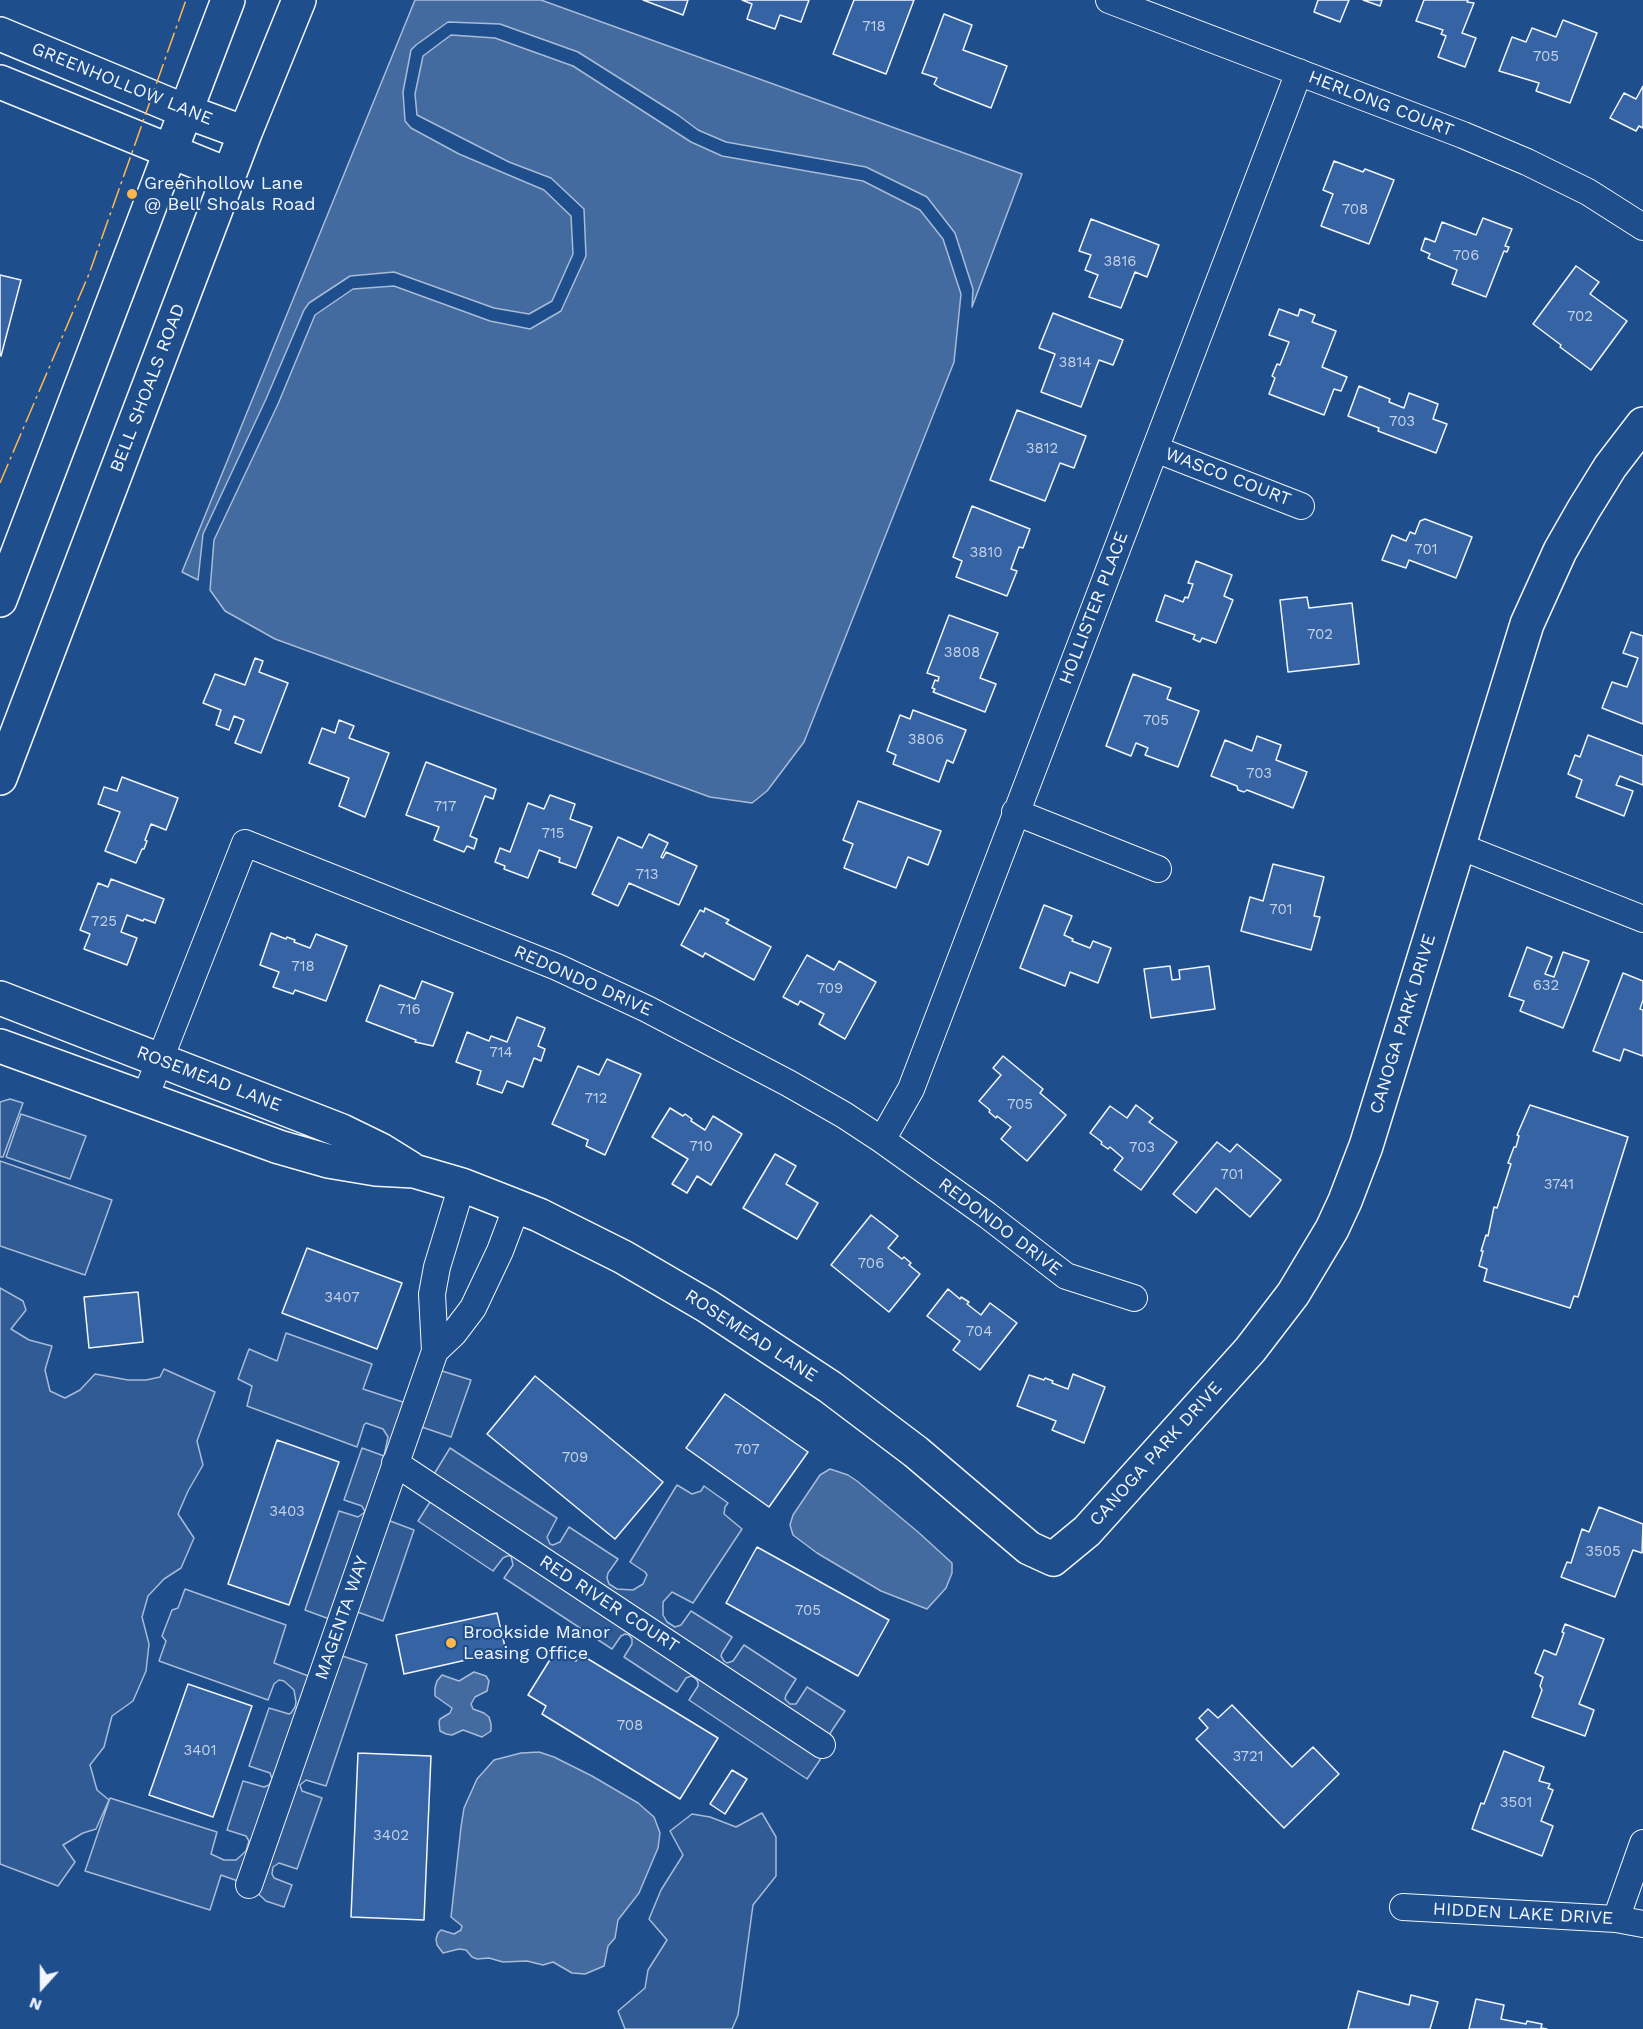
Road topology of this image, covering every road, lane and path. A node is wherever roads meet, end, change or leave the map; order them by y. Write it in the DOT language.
graph roads {
  1 [pos="228,0"];
  2 [pos="299,0"];
  3 [pos="1109,0"];
  4 [pos="0,34"];
  5 [pos="1299,72"];
  6 [pos="0,82"];
  7 [pos="185,111"];
  8 [pos="245,133"];
  9 [pos="170,151"];
  10 [pos="229,175"];
  11 [pos="1643,226"];
  12 [pos="1643,424"];
  13 [pos="1155,449"];
  14 [pos="1301,506"];
  15 [pos="0,600"];
  16 [pos="0,778"];
  17 [pos="1015,812"];
  18 [pos="1459,846"];
  19 [pos="1158,869"];
  20 [pos="1643,919"];
  21 [pos="0,998"];
  22 [pos="0,1046"];
  23 [pos="160,1060"];
  24 [pos="144,1100"];
  25 [pos="882,1140"];
  26 [pos="414,1171"];
  27 [pos="462,1185"];
  28 [pos="517,1206"];
  29 [pos="1134,1298"];
  30 [pos="435,1351"];
  31 [pos="395,1463"];
  32 [pos="1053,1559"];
  33 [pos="822,1745"];
  34 [pos="1643,1843"];
  35 [pos="249,1885"];
  36 [pos="1403,1907"];
  37 [pos="1616,1919"];
  38 [pos="1643,1924"];
  1 -- 7 [label="street"];
  2 -- 8 [label="street, BELL SHOALS ROAD"];
  3 -- 5 [label="street, HERLONG COURT"];
  4 -- 7 [label="street, GREENHOLLOW LANE"];
  5 -- 11 [label="street, HERLONG COURT"];
  5 -- 13 [label="street, HOLLISTER PLACE"];
  6 -- 9 [label="street"];
  7 -- 8 [label="street, GREENHOLLOW LANE"];
  7 -- 9 [label="street"];
  8 -- 10 [label="street, BELL SHOALS ROAD"];
  9 -- 10 [label="street"];
  9 -- 15 [label="street"];
  10 -- 16 [label="street, BELL SHOALS ROAD"];
  12 -- 18 [label="street, CANOGA PARK DRIVE"];
  13 -- 14 [label="street, WASCO COURT"];
  13 -- 17 [label="street, HOLLISTER PLACE"];
  17 -- 19 [label="street"];
  17 -- 25 [label="street, HOLLISTER PLACE"];
  18 -- 20 [label="street"];
  18 -- 32 [label="street, CANOGA PARK DRIVE"];
  21 -- 23 [label="street, ROSEMEAD LANE"];
  22 -- 24 [label="street, ROSEMEAD LANE"];
  23 -- 24 [label="street, REDONDO DRIVE"];
  23 -- 25 [label="street, REDONDO DRIVE"];
  23 -- 26 [label="street, ROSEMEAD LANE"];
  24 -- 26 [label="street, ROSEMEAD LANE"];
  25 -- 29 [label="street, REDONDO DRIVE"];
  26 -- 27 [label="street, ROSEMEAD LANE"];
  27 -- 28 [label="street, ROSEMEAD LANE"];
  27 -- 30 [label="street, MAGENTA WAY"];
  28 -- 30 [label="street, MAGENTA WAY"];
  28 -- 32 [label="street, ROSEMEAD LANE"];
  30 -- 31 [label="street, MAGENTA WAY"];
  31 -- 33 [label="street, RED RIVER COURT"];
  31 -- 35 [label="street, MAGENTA WAY"];
  34 -- 37 [label="street"];
  36 -- 37 [label="street, HIDDEN LAKE DRIVE"];
  37 -- 38 [label="street, HIDDEN LAKE DRIVE"];
}
